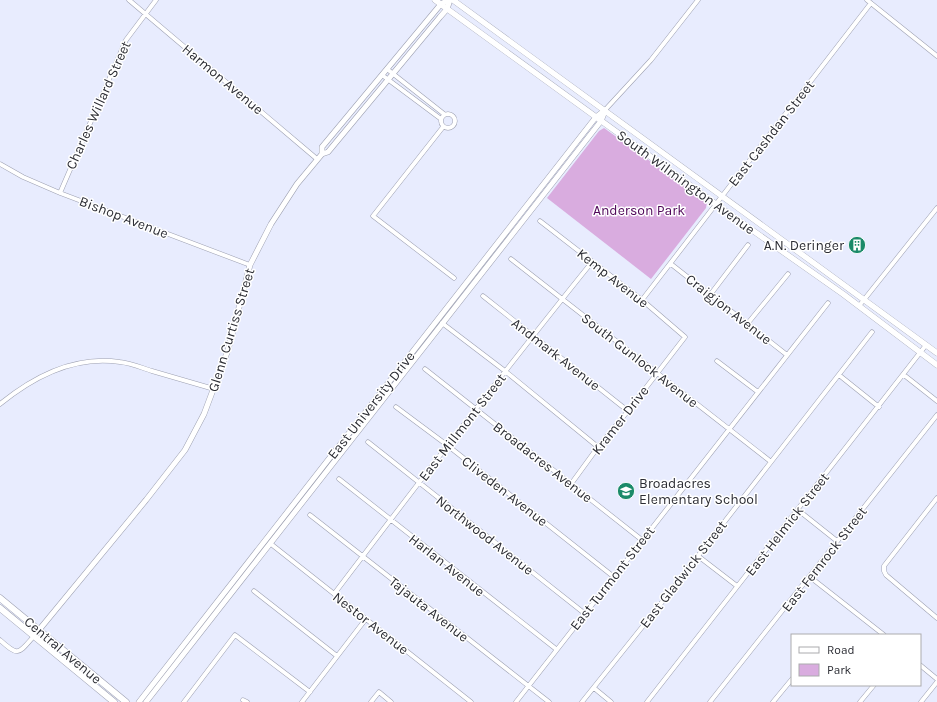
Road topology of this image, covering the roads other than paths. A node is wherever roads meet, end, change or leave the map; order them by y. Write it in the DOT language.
graph roads {
  1 [pos="129,0"];
  2 [pos="156,0"];
  3 [pos="435,0"];
  4 [pos="450,0"];
  5 [pos="698,0"];
  6 [pos="866,0"];
  7 [pos="871,3"];
  8 [pos="441,4"];
  9 [pos="447,9"];
  10 [pos="145,13"];
  11 [pos="937,56"];
  12 [pos="387,69"];
  13 [pos="393,74"];
  14 [pos="382,75"];
  15 [pos="388,79"];
  16 [pos="605,110"];
  17 [pos="444,114"];
  18 [pos="441,119"];
  19 [pos="599,119"];
  20 [pos="443,126"];
  21 [pos="322,154"];
  22 [pos="317,159"];
  23 [pos="0,164"];
  24 [pos="60,193"];
  25 [pos="722,197"];
  26 [pos="716,204"];
  27 [pos="937,208"];
  28 [pos="540,221"];
  29 [pos="748,245"];
  30 [pos="511,259"];
  31 [pos="592,262"];
  32 [pos="671,264"];
  33 [pos="250,265"];
  34 [pos="788,274"];
  35 [pos="454,278"];
  36 [pos="710,295"];
  37 [pos="483,296"];
  38 [pos="562,299"];
  39 [pos="642,300"];
  40 [pos="864,300"];
  41 [pos="828,303"];
  42 [pos="859,306"];
  43 [pos="440,322"];
  44 [pos="748,324"];
  45 [pos="872,332"];
  46 [pos="533,336"];
  47 [pos="685,337"];
  48 [pos="926,345"];
  49 [pos="921,353"];
  50 [pos="937,353"];
  51 [pos="787,355"];
  52 [pos="717,361"];
  53 [pos="937,365"];
  54 [pos="425,369"];
  55 [pos="505,371"];
  56 [pos="656,374"];
  57 [pos="839,375"];
  58 [pos="904,375"];
  59 [pos="214,389"];
  60 [pos="758,392"];
  61 [pos="937,401"];
  62 [pos="0,404"];
  63 [pos="396,407"];
  64 [pos="879,407"];
  65 [pos="475,409"];
  66 [pos="628,411"];
  67 [pos="937,415"];
  68 [pos="729,430"];
  69 [pos="368,442"];
  70 [pos="447,446"];
  71 [pos="598,447"];
  72 [pos="770,461"];
  73 [pos="339,479"];
  74 [pos="419,482"];
  75 [pos="571,484"];
  76 [pos="937,498"];
  77 [pos="798,510"];
  78 [pos="310,515"];
  79 [pos="389,519"];
  80 [pos="266,540"];
  81 [pos="642,540"];
  82 [pos="837,541"];
  83 [pos="271,544"];
  84 [pos="362,556"];
  85 [pos="698,556"];
  86 [pos="614,577"];
  87 [pos="810,577"];
  88 [pos="737,586"];
  89 [pos="254,591"];
  90 [pos="334,594"];
  91 [pos="0,598"];
  92 [pos="0,608"];
  93 [pos="584,613"];
  94 [pos="937,618"];
  95 [pos="366,620"];
  96 [pos="39,630"];
  97 [pos="883,634"];
  98 [pos="34,636"];
  99 [pos="0,640"];
  100 [pos="556,649"];
  101 [pos="337,656"];
  102 [pos="79,663"];
  103 [pos="921,666"];
  104 [pos="74,669"];
  105 [pos="937,679"];
  106 [pos="791,680"];
  107 [pos="937,682"];
  108 [pos="528,686"];
  109 [pos="871,686"];
  110 [pos="594,688"];
  111 [pos="310,692"];
  112 [pos="114,702"];
  113 [pos="126,702"];
  114 [pos="139,702"];
  115 [pos="146,702"];
  116 [pos="184,702"];
  117 [pos="302,702"];
  118 [pos="371,702"];
  119 [pos="391,702"];
  120 [pos="471,702"];
  121 [pos="516,702"];
  122 [pos="549,702"];
  123 [pos="582,702"];
  124 [pos="611,702"];
  125 [pos="647,702"];
  126 [pos="710,702"];
  127 [pos="773,702"];
  128 [pos="860,702"];
  129 [pos="921,702"];
  1 -- 10 [label="street, Harmon Avenue"];
  2 -- 10 [label="street, Charles Willard Street"];
  3 -- 8 [label="main road, South Wilmington Avenue"];
  4 -- 8 [label="street, Glenn Curtiss Street"];
  4 -- 9 [label="street, Glenn Curtiss Street"];
  4 -- 16 [label="main road, South Wilmington Avenue"];
  5 -- 16 [label="street, East University Drive"];
  6 -- 7 [label="street"];
  7 -- 11 [label="street"];
  7 -- 25 [label="street, East Cashdan Street"];
  8 -- 9 [label="main road, South Wilmington Avenue"];
  8 -- 12 [label="street, Glenn Curtiss Street"];
  9 -- 13 [label="street, Glenn Curtiss Street"];
  9 -- 19 [label="main road, South Wilmington Avenue"];
  10 -- 22 [label="street, Harmon Avenue"];
  10 -- 24 [label="street, Charles Willard Street"];
  12 -- 13 [label="street"];
  12 -- 14 [label="street, Glenn Curtiss Street"];
  13 -- 15 [label="street, Glenn Curtiss Street"];
  13 -- 17 [label="street"];
  14 -- 15 [label="street"];
  14 -- 21 [label="street, Glenn Curtiss Street"];
  15 -- 18 [label="street"];
  15 -- 21 [label="street, Glenn Curtiss Street"];
  16 -- 19 [label="street, East University Drive"];
  16 -- 25 [label="main road, South Wilmington Avenue"];
  17 -- 18 [label="street"];
  17 -- 20 [label="street"];
  18 -- 20 [label="street"];
  19 -- 26 [label="main road, South Wilmington Avenue"];
  19 -- 43 [label="street, East University Drive"];
  20 -- 35 [label="street"];
  21 -- 22 [label="street, Glenn Curtiss Street"];
  22 -- 33 [label="street, Glenn Curtiss Street"];
  23 -- 24 [label="street, Bishop Avenue"];
  24 -- 33 [label="street, Bishop Avenue"];
  25 -- 26 [label="street, East Cashdan Street"];
  25 -- 40 [label="main road, South Wilmington Avenue"];
  26 -- 32 [label="street, East Cashdan Street"];
  26 -- 42 [label="main road, South Wilmington Avenue"];
  27 -- 40 [label="street"];
  28 -- 31 [label="street, Kemp Avenue"];
  29 -- 36 [label="street"];
  30 -- 38 [label="street, South Gunlock Avenue"];
  31 -- 38 [label="street, East Millmont Street"];
  31 -- 39 [label="street, Kemp Avenue"];
  32 -- 36 [label="street, Craigjon Avenue"];
  32 -- 39 [label="street, East Cashdan Street"];
  33 -- 59 [label="street, Glenn Curtiss Street"];
  34 -- 44 [label="street"];
  36 -- 44 [label="street, Craigjon Avenue"];
  37 -- 46 [label="street, Andmark Avenue"];
  38 -- 46 [label="street, East Millmont Street"];
  38 -- 56 [label="street, South Gunlock Avenue"];
  39 -- 47 [label="street, Kemp Avenue"];
  40 -- 42 [label="street"];
  40 -- 48 [label="main road, South Wilmington Avenue"];
  41 -- 51 [label="street, East Turmont Street"];
  42 -- 49 [label="main road, South Wilmington Avenue"];
  43 -- 55 [label="street"];
  43 -- 80 [label="street, East University Drive"];
  43 -- 83 [label="street, East University Drive"];
  44 -- 51 [label="street, Craigjon Avenue"];
  45 -- 57 [label="street, East Gladwick Street"];
  46 -- 55 [label="street, East Millmont Street"];
  46 -- 66 [label="street, Andmark Avenue"];
  47 -- 56 [label="street, Kramer Drive"];
  48 -- 49 [label="street, East Helmick Street"];
  48 -- 50 [label="main road, South Wilmington Avenue"];
  49 -- 53 [label="main road, South Wilmington Avenue"];
  49 -- 58 [label="street, East Helmick Street"];
  51 -- 60 [label="street, East Turmont Street"];
  52 -- 60 [label="street"];
  54 -- 65 [label="street, Broadacres Avenue"];
  55 -- 65 [label="street, East Millmont Street"];
  55 -- 71 [label="street"];
  56 -- 66 [label="street, Kramer Drive"];
  56 -- 68 [label="street, South Gunlock Avenue"];
  57 -- 64 [label="street"];
  57 -- 72 [label="street, East Gladwick Street"];
  58 -- 61 [label="street"];
  58 -- 64 [label="street, East Helmick Street"];
  59 -- 62 [label="street"];
  59 -- 96 [label="street, Glenn Curtiss Street"];
  60 -- 68 [label="street, East Turmont Street"];
  63 -- 70 [label="street, Cliveden Avenue"];
  64 -- 77 [label="street, East Helmick Street"];
  65 -- 70 [label="street, East Millmont Street"];
  65 -- 75 [label="street, Broadacres Avenue"];
  66 -- 71 [label="street, Kramer Drive"];
  67 -- 82 [label="street, East Fernrock Street"];
  68 -- 72 [label="street, South Gunlock Avenue"];
  68 -- 81 [label="street, East Turmont Street"];
  69 -- 74 [label="street, Northwood Avenue"];
  70 -- 74 [label="street, East Millmont Street"];
  70 -- 86 [label="street, Cliveden Avenue"];
  71 -- 75 [label="street, Kramer Drive"];
  72 -- 85 [label="street, East Gladwick Street"];
  73 -- 79 [label="street, Harlan Avenue"];
  74 -- 79 [label="street, East Millmont Street"];
  74 -- 93 [label="street, Northwood Avenue"];
  75 -- 81 [label="street, Broadacres Avenue"];
  76 -- 94 [label="street"];
  77 -- 82 [label="street"];
  77 -- 88 [label="street, East Helmick Street"];
  78 -- 84 [label="street, Tajauta Avenue"];
  79 -- 84 [label="street, East Millmont Street"];
  79 -- 100 [label="street, Harlan Avenue"];
  80 -- 83 [label="street"];
  80 -- 114 [label="street, East University Drive"];
  81 -- 86 [label="street, East Turmont Street"];
  82 -- 87 [label="street, East Fernrock Street"];
  83 -- 90 [label="street, Nestor Avenue"];
  83 -- 115 [label="street, East University Drive"];
  84 -- 90 [label="street, East Millmont Street"];
  84 -- 108 [label="street, Tajauta Avenue"];
  85 -- 88 [label="street"];
  85 -- 110 [label="street, East Gladwick Street"];
  86 -- 93 [label="street, East Turmont Street"];
  87 -- 97 [label="street"];
  87 -- 126 [label="street, East Fernrock Street"];
  88 -- 125 [label="street, East Helmick Street"];
  89 -- 101 [label="street"];
  90 -- 95 [label="street, Nestor Avenue"];
  91 -- 96 [label="main road, Central Avenue"];
  92 -- 98 [label="main road, Central Avenue"];
  93 -- 100 [label="street, East Turmont Street"];
  95 -- 101 [label="street"];
  95 -- 120 [label="street, Nestor Avenue"];
  96 -- 98 [label="street, Glenn Curtiss Street"];
  96 -- 102 [label="main road, Central Avenue"];
  98 -- 99 [label="street"];
  98 -- 104 [label="main road, Central Avenue"];
  100 -- 108 [label="street, East Turmont Street"];
  101 -- 111 [label="street"];
  102 -- 104 [label="main road"];
  102 -- 113 [label="main road, Central Avenue"];
  103 -- 105 [label="street"];
  104 -- 112 [label="main road, Central Avenue"];
  106 -- 127 [label="street"];
  107 -- 129 [label="street"];
  108 -- 121 [label="street, East Turmont Street"];
  108 -- 122 [label="street, Tajauta Avenue"];
  109 -- 128 [label="street"];
  110 -- 123 [label="street, East Gladwick Street"];
  110 -- 124 [label="street"];
  111 -- 116 [label="street"];
  111 -- 117 [label="street"];
  118 -- 119 [label="street"];
}
